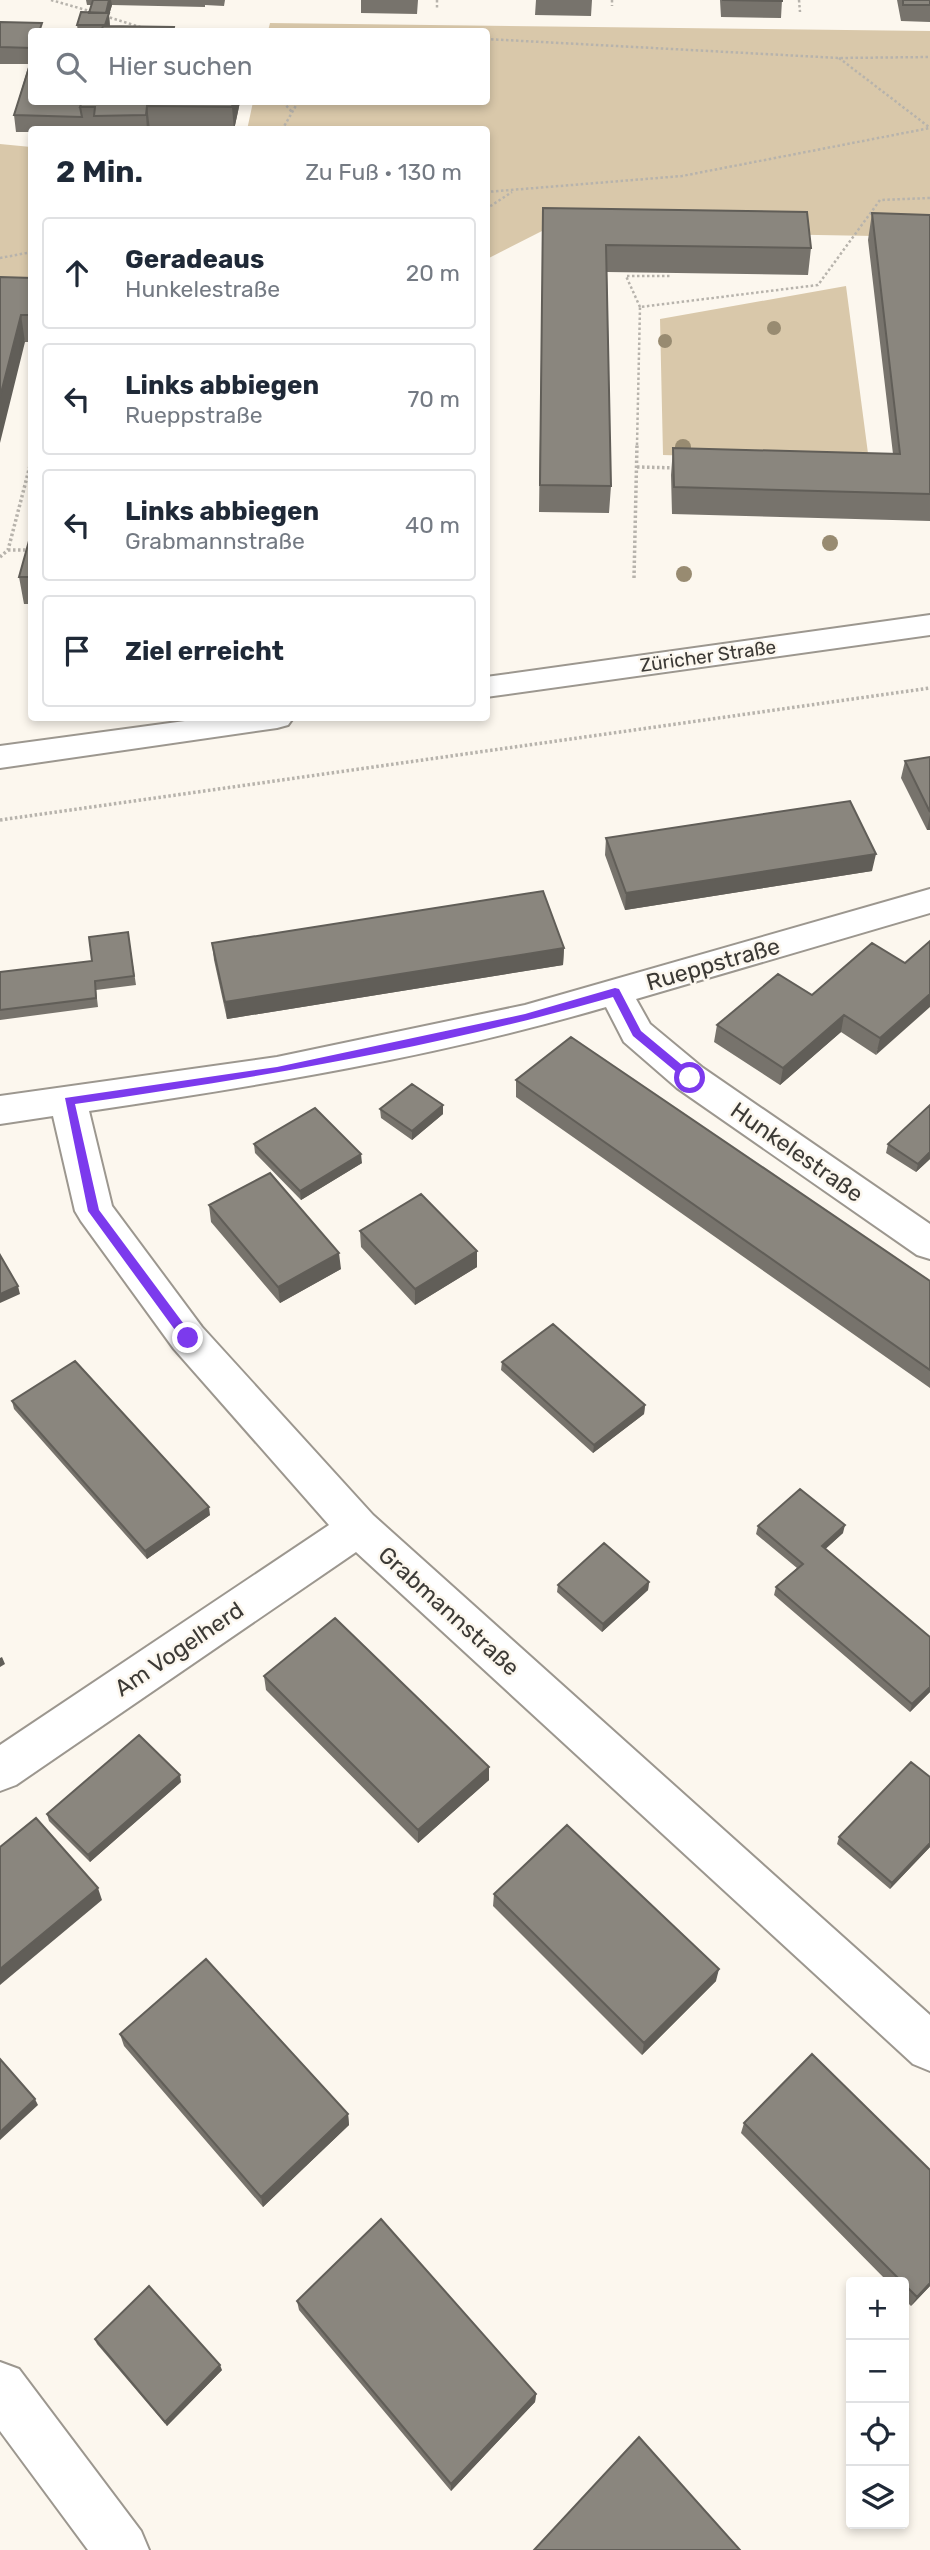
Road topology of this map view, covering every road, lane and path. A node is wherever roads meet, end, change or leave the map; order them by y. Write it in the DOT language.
graph roads {
  1 [pos="51,0"];
  2 [pos="437,0"];
  3 [pos="612,0"];
  4 [pos="799,0"];
  5 [pos="612,6"];
  6 [pos="437,8"];
  7 [pos="800,12"];
  8 [pos="145,28"];
  9 [pos="490,39"];
  10 [pos="930,57"];
  11 [pos="839,58"];
  12 [pos="286,105"];
  13 [pos="296,105"];
  14 [pos="292,112"];
  15 [pos="284,126"];
  16 [pos="930,128"];
  17 [pos="514,190"];
  18 [pos="490,192"];
  19 [pos="930,198"];
  20 [pos="490,206"];
  21 [pos="28,253"];
  22 [pos="0,258"];
  23 [pos="672,276"];
  24 [pos="639,307"];
  25 [pos="637,467"];
  26 [pos="689,468"];
  27 [pos="28,473"];
  28 [pos="8,550"];
  29 [pos="28,550"];
  30 [pos="0,557"];
  31 [pos="634,579"];
  32 [pos="930,625"];
  33 [pos="490,686"];
  34 [pos="930,688"];
  35 [pos="256,721"];
  36 [pos="0,757"];
  37 [pos="0,820"];
  38 [pos="930,901"];
  39 [pos="615,992"];
  40 [pos="68,1101"];
  41 [pos="0,1110"];
  42 [pos="930,1244"];
  43 [pos="358,1528"];
  44 [pos="0,1770"];
  45 [pos="930,2047"];
  46 [pos="4,2401"];
  47 [pos="122,2550"];
  1 -- 8 [label="path"];
  2 -- 6 [label="path"];
  3 -- 5 [label="path"];
  4 -- 7 [label="path"];
  9 -- 11 [label="path"];
  10 -- 11 [label="path"];
  11 -- 16 [label="path"];
  12 -- 14 [label="path"];
  13 -- 14 [label="path"];
  14 -- 15 [label="path"];
  16 -- 17 [label="path"];
  17 -- 18 [label="path"];
  17 -- 20 [label="path"];
  19 -- 24 [label="path"];
  21 -- 22 [label="path"];
  23 -- 24 [label="path"];
  24 -- 25 [label="path"];
  25 -- 26 [label="path"];
  25 -- 31 [label="path"];
  27 -- 28 [label="path"];
  28 -- 29 [label="path"];
  28 -- 30 [label="path"];
  32 -- 33 [label="street, Züricher Straße"];
  34 -- 37 [label="path"];
  35 -- 36 [label="street"];
  38 -- 39 [label="street, Rueppstraße"];
  39 -- 40 [label="street, Rueppstraße"];
  39 -- 42 [label="street, Hunkelestraße"];
  40 -- 41 [label="street, Rueppstraße"];
  40 -- 43 [label="street, Grabmannstraße"];
  43 -- 44 [label="street, Am Vogelherd"];
  43 -- 45 [label="street, Grabmannstraße"];
  46 -- 47 [label="street"];
}
